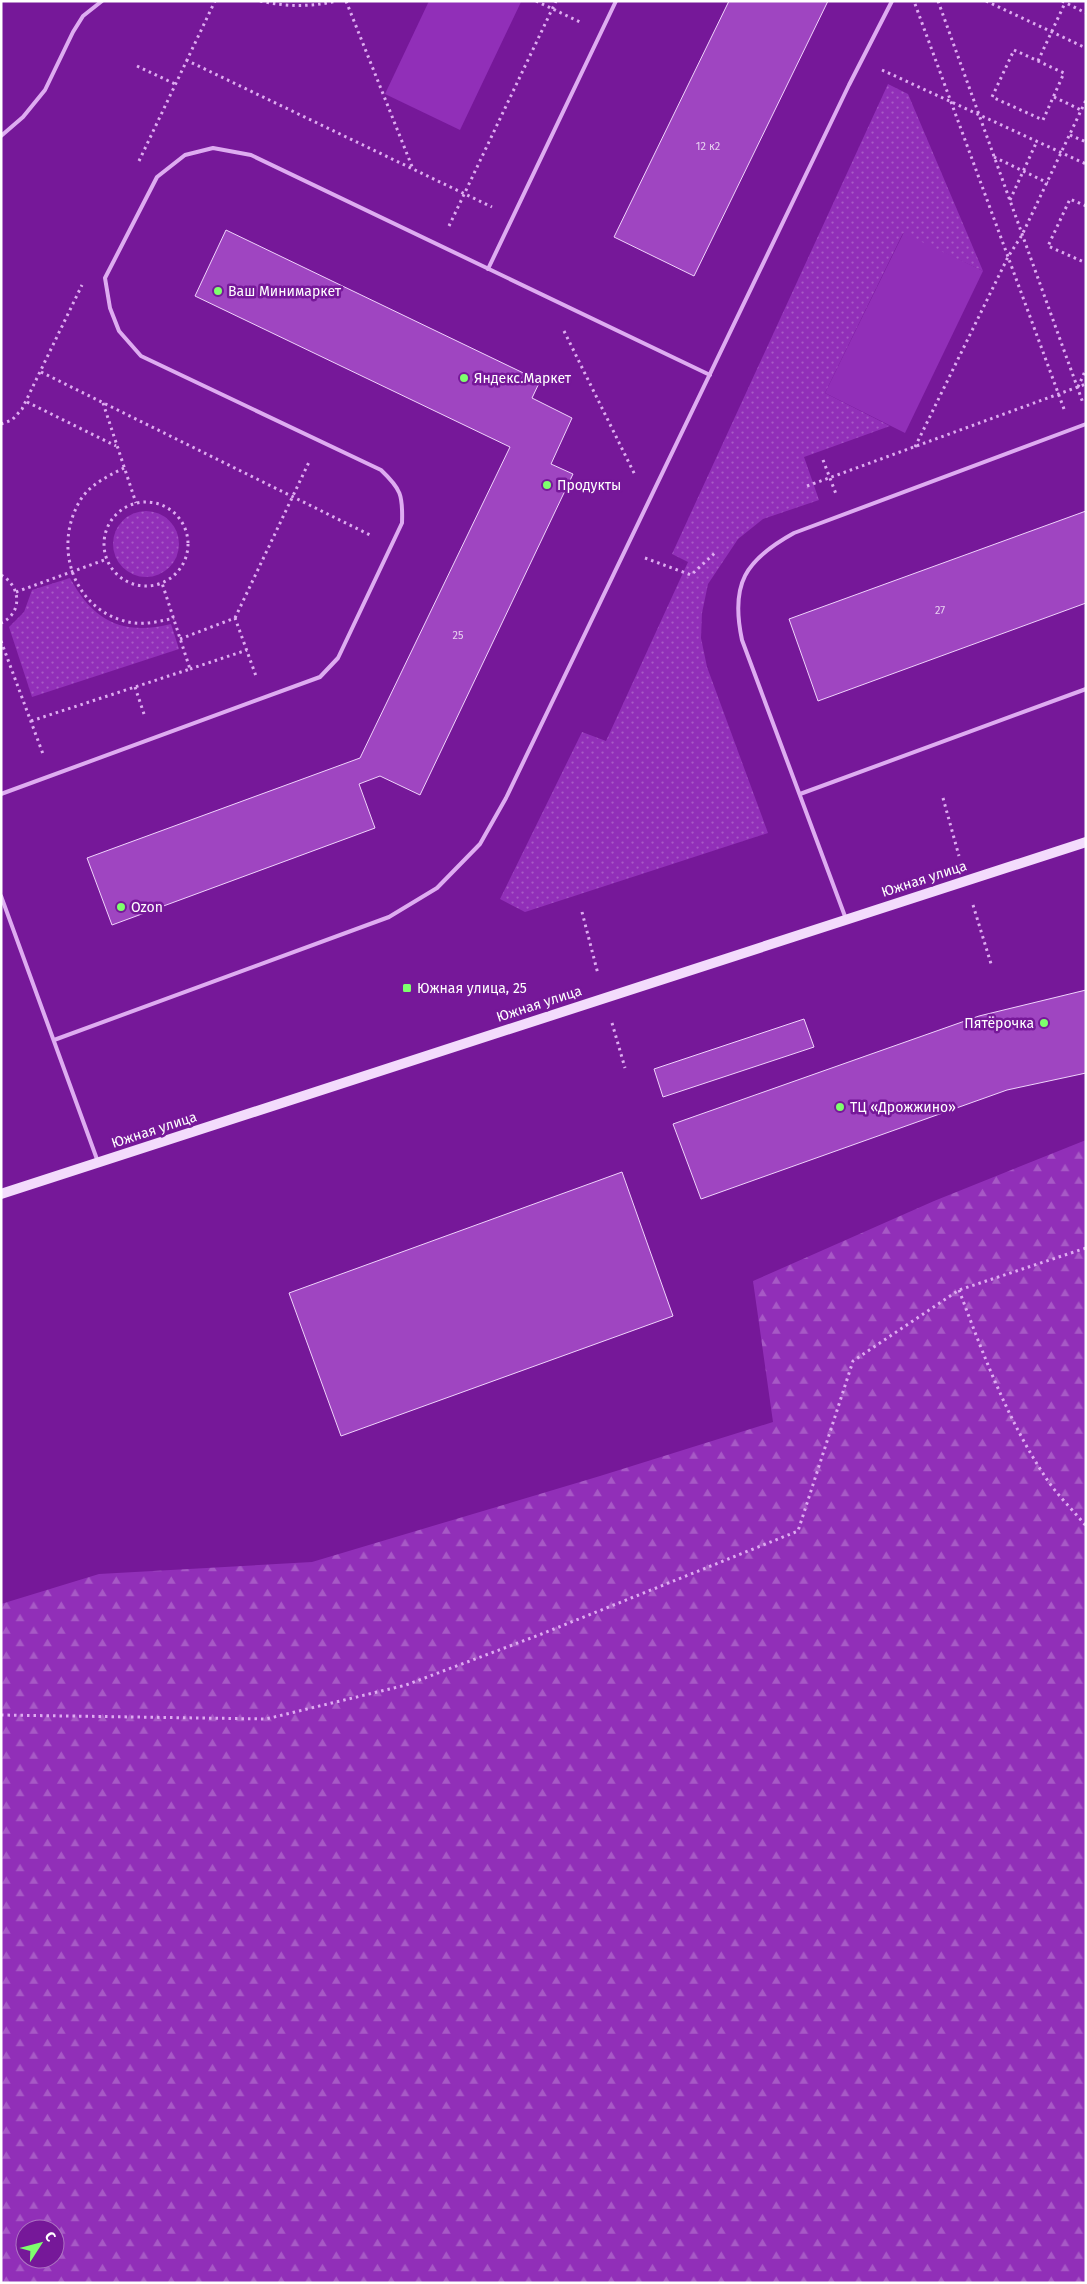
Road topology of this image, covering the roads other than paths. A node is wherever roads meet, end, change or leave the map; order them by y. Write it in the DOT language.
graph roads {
  1 [pos="102,1"];
  2 [pos="616,1"];
  3 [pos="892,1"];
  4 [pos="1,136"];
  5 [pos="488,269"];
  6 [pos="710,375"];
  7 [pos="1086,424"];
  8 [pos="1086,689"];
  9 [pos="1,794"];
  10 [pos="800,794"];
  11 [pos="1086,842"];
  12 [pos="1,896"];
  13 [pos="846,919"];
  14 [pos="54,1040"];
  15 [pos="98,1162"];
  16 [pos="1,1194"];
  1 -- 4 [label="lane"];
  2 -- 5 [label="lane"];
  3 -- 6 [label="lane"];
  5 -- 6 [label="lane"];
  5 -- 9 [label="lane"];
  6 -- 14 [label="lane"];
  7 -- 10 [label="lane"];
  8 -- 10 [label="lane"];
  10 -- 13 [label="lane"];
  11 -- 13 [label="street, Южная улица"];
  12 -- 14 [label="lane"];
  13 -- 15 [label="street, Южная улица"];
  14 -- 15 [label="lane"];
  15 -- 16 [label="street, Южная улица"];
}
